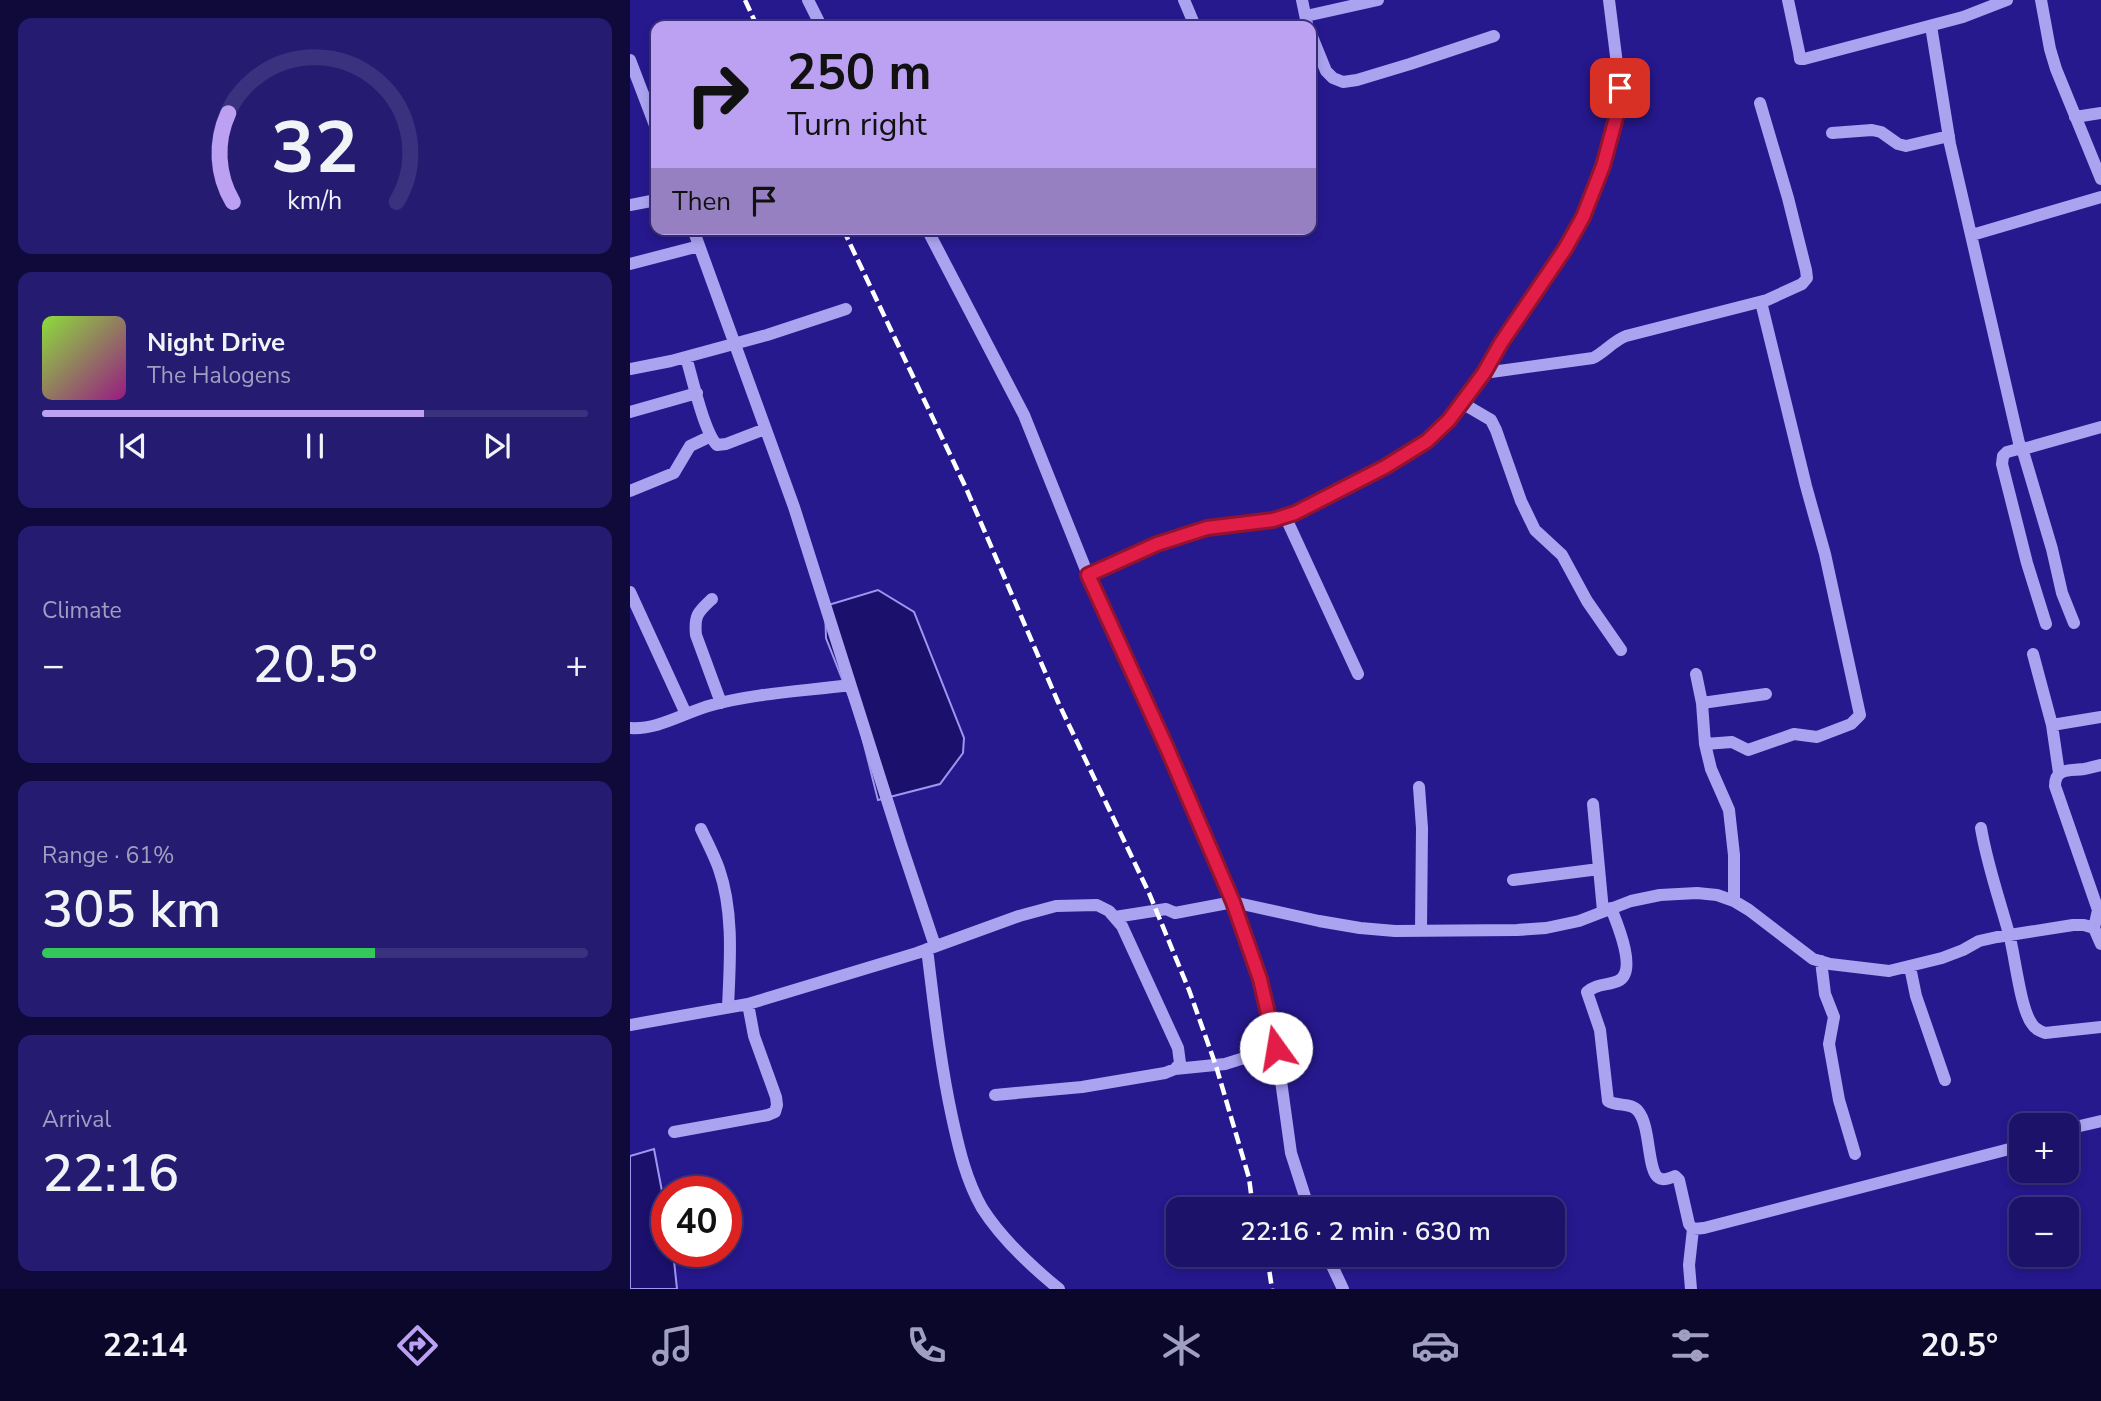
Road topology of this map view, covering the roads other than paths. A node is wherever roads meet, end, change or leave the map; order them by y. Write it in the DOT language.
graph roads {
  1 [pos="810,0"];
  2 [pos="1184,0"];
  3 [pos="1302,0"];
  4 [pos="1378,0"];
  5 [pos="1609,0"];
  6 [pos="1788,0"];
  7 [pos="2007,0"];
  8 [pos="2041,0"];
  9 [pos="819,21"];
  10 [pos="1193,21"];
  11 [pos="1307,21"];
  12 [pos="1931,26"];
  13 [pos="1494,36"];
  14 [pos="1316,46"];
  15 [pos="630,60"];
  16 [pos="1760,103"];
  17 [pos="2101,113"];
  18 [pos="651,115"];
  19 [pos="2075,117"];
  20 [pos="1832,133"];
  21 [pos="1949,136"];
  22 [pos="2101,179"];
  23 [pos="2101,197"];
  24 [pos="651,201"];
  25 [pos="630,205"];
  26 [pos="695,235"];
  27 [pos="930,235"];
  28 [pos="1972,235"];
  29 [pos="699,246"];
  30 [pos="630,264"];
  31 [pos="1761,302"];
  32 [pos="846,309"];
  33 [pos="734,344"];
  34 [pos="686,357"];
  35 [pos="630,369"];
  36 [pos="1484,373"];
  37 [pos="697,393"];
  38 [pos="1462,402"];
  39 [pos="630,412"];
  40 [pos="2101,427"];
  41 [pos="765,429"];
  42 [pos="711,436"];
  43 [pos="2022,448"];
  44 [pos="630,491"];
  45 [pos="1284,516"];
  46 [pos="1088,575"];
  47 [pos="630,592"];
  48 [pos="712,599"];
  49 [pos="2046,624"];
  50 [pos="2074,624"];
  51 [pos="1621,650"];
  52 [pos="2033,654"];
  53 [pos="1357,674"];
  54 [pos="1696,674"];
  55 [pos="850,685"];
  56 [pos="1766,694"];
  57 [pos="721,703"];
  58 [pos="1702,703"];
  59 [pos="686,714"];
  60 [pos="2101,717"];
  61 [pos="2052,724"];
  62 [pos="630,728"];
  63 [pos="1705,744"];
  64 [pos="2101,765"];
  65 [pos="2059,773"];
  66 [pos="1419,787"];
  67 [pos="1593,804"];
  68 [pos="1981,828"];
  69 [pos="701,829"];
  70 [pos="1599,869"];
  71 [pos="1513,880"];
  72 [pos="1734,901"];
  73 [pos="1233,902"];
  74 [pos="1607,910"];
  75 [pos="1115,917"];
  76 [pos="2094,928"];
  77 [pos="1421,930"];
  78 [pos="2009,935"];
  79 [pos="2101,944"];
  80 [pos="931,947"];
  81 [pos="1821,961"];
  82 [pos="1910,967"];
  83 [pos="748,1004"];
  84 [pos="728,1007"];
  85 [pos="630,1024"];
  86 [pos="2101,1027"];
  87 [pos="1276,1048"];
  88 [pos="1175,1069"];
  89 [pos="1945,1080"];
  90 [pos="995,1095"];
  91 [pos="2101,1121"];
  92 [pos="2079,1126"];
  93 [pos="674,1132"];
  94 [pos="2009,1149"];
  95 [pos="1855,1154"];
  96 [pos="1305,1197"];
  97 [pos="1693,1229"];
  98 [pos="1333,1267"];
  99 [pos="1059,1289"];
  100 [pos="1343,1289"];
  101 [pos="1691,1289"];
  1 -- 9 [label="street"];
  2 -- 10 [label="street"];
  3 -- 11 [label="street"];
  4 -- 11 [label="street"];
  5 -- 36 [label="street"];
  6 -- 12 [label="street"];
  7 -- 12 [label="street"];
  8 -- 19 [label="street"];
  12 -- 21 [label="street"];
  13 -- 14 [label="street"];
  15 -- 18 [label="street"];
  16 -- 31 [label="street"];
  17 -- 19 [label="street"];
  19 -- 22 [label="street"];
  20 -- 21 [label="street"];
  21 -- 28 [label="street"];
  23 -- 28 [label="street"];
  24 -- 25 [label="street"];
  26 -- 29 [label="street"];
  27 -- 46 [label="street"];
  28 -- 43 [label="street"];
  29 -- 30 [label="street"];
  29 -- 33 [label="street"];
  31 -- 36 [label="street"];
  31 -- 63 [label="street"];
  32 -- 33 [label="street"];
  33 -- 34 [label="street"];
  33 -- 41 [label="street"];
  34 -- 35 [label="street"];
  34 -- 37 [label="street"];
  36 -- 38 [label="street"];
  37 -- 39 [label="street"];
  37 -- 42 [label="street"];
  38 -- 45 [label="street"];
  38 -- 51 [label="street"];
  40 -- 43 [label="street"];
  41 -- 42 [label="street"];
  41 -- 55 [label="street"];
  42 -- 44 [label="street"];
  43 -- 49 [label="street"];
  43 -- 50 [label="street"];
  45 -- 46 [label="street"];
  45 -- 53 [label="street"];
  46 -- 73 [label="street"];
  47 -- 59 [label="street"];
  48 -- 57 [label="street"];
  52 -- 61 [label="street"];
  54 -- 58 [label="street"];
  55 -- 57 [label="street"];
  55 -- 80 [label="street"];
  56 -- 58 [label="street"];
  57 -- 59 [label="street"];
  58 -- 63 [label="street"];
  59 -- 62 [label="street"];
  60 -- 61 [label="street"];
  61 -- 65 [label="street"];
  63 -- 72 [label="street"];
  64 -- 65 [label="street"];
  65 -- 76 [label="street"];
  66 -- 77 [label="street"];
  67 -- 70 [label="street"];
  68 -- 78 [label="street"];
  69 -- 84 [label="street"];
  70 -- 71 [label="street"];
  70 -- 74 [label="street"];
  72 -- 74 [label="street"];
  72 -- 81 [label="street"];
  73 -- 75 [label="street"];
  73 -- 77 [label="street"];
  73 -- 87 [label="street"];
  74 -- 77 [label="street"];
  74 -- 97 [label="street"];
  75 -- 80 [label="street"];
  75 -- 88 [label="street"];
  76 -- 78 [label="street"];
  76 -- 79 [label="street"];
  78 -- 82 [label="street"];
  78 -- 86 [label="street"];
  80 -- 83 [label="street"];
  80 -- 99 [label="street"];
  81 -- 82 [label="street"];
  81 -- 95 [label="street"];
  82 -- 89 [label="street"];
  83 -- 84 [label="street"];
  83 -- 93 [label="street"];
  84 -- 85 [label="street"];
  87 -- 88 [label="street"];
  87 -- 96 [label="street"];
  88 -- 90 [label="street"];
  91 -- 92 [label="street"];
  94 -- 97 [label="street"];
  97 -- 101 [label="street"];
  98 -- 100 [label="street"];
}
